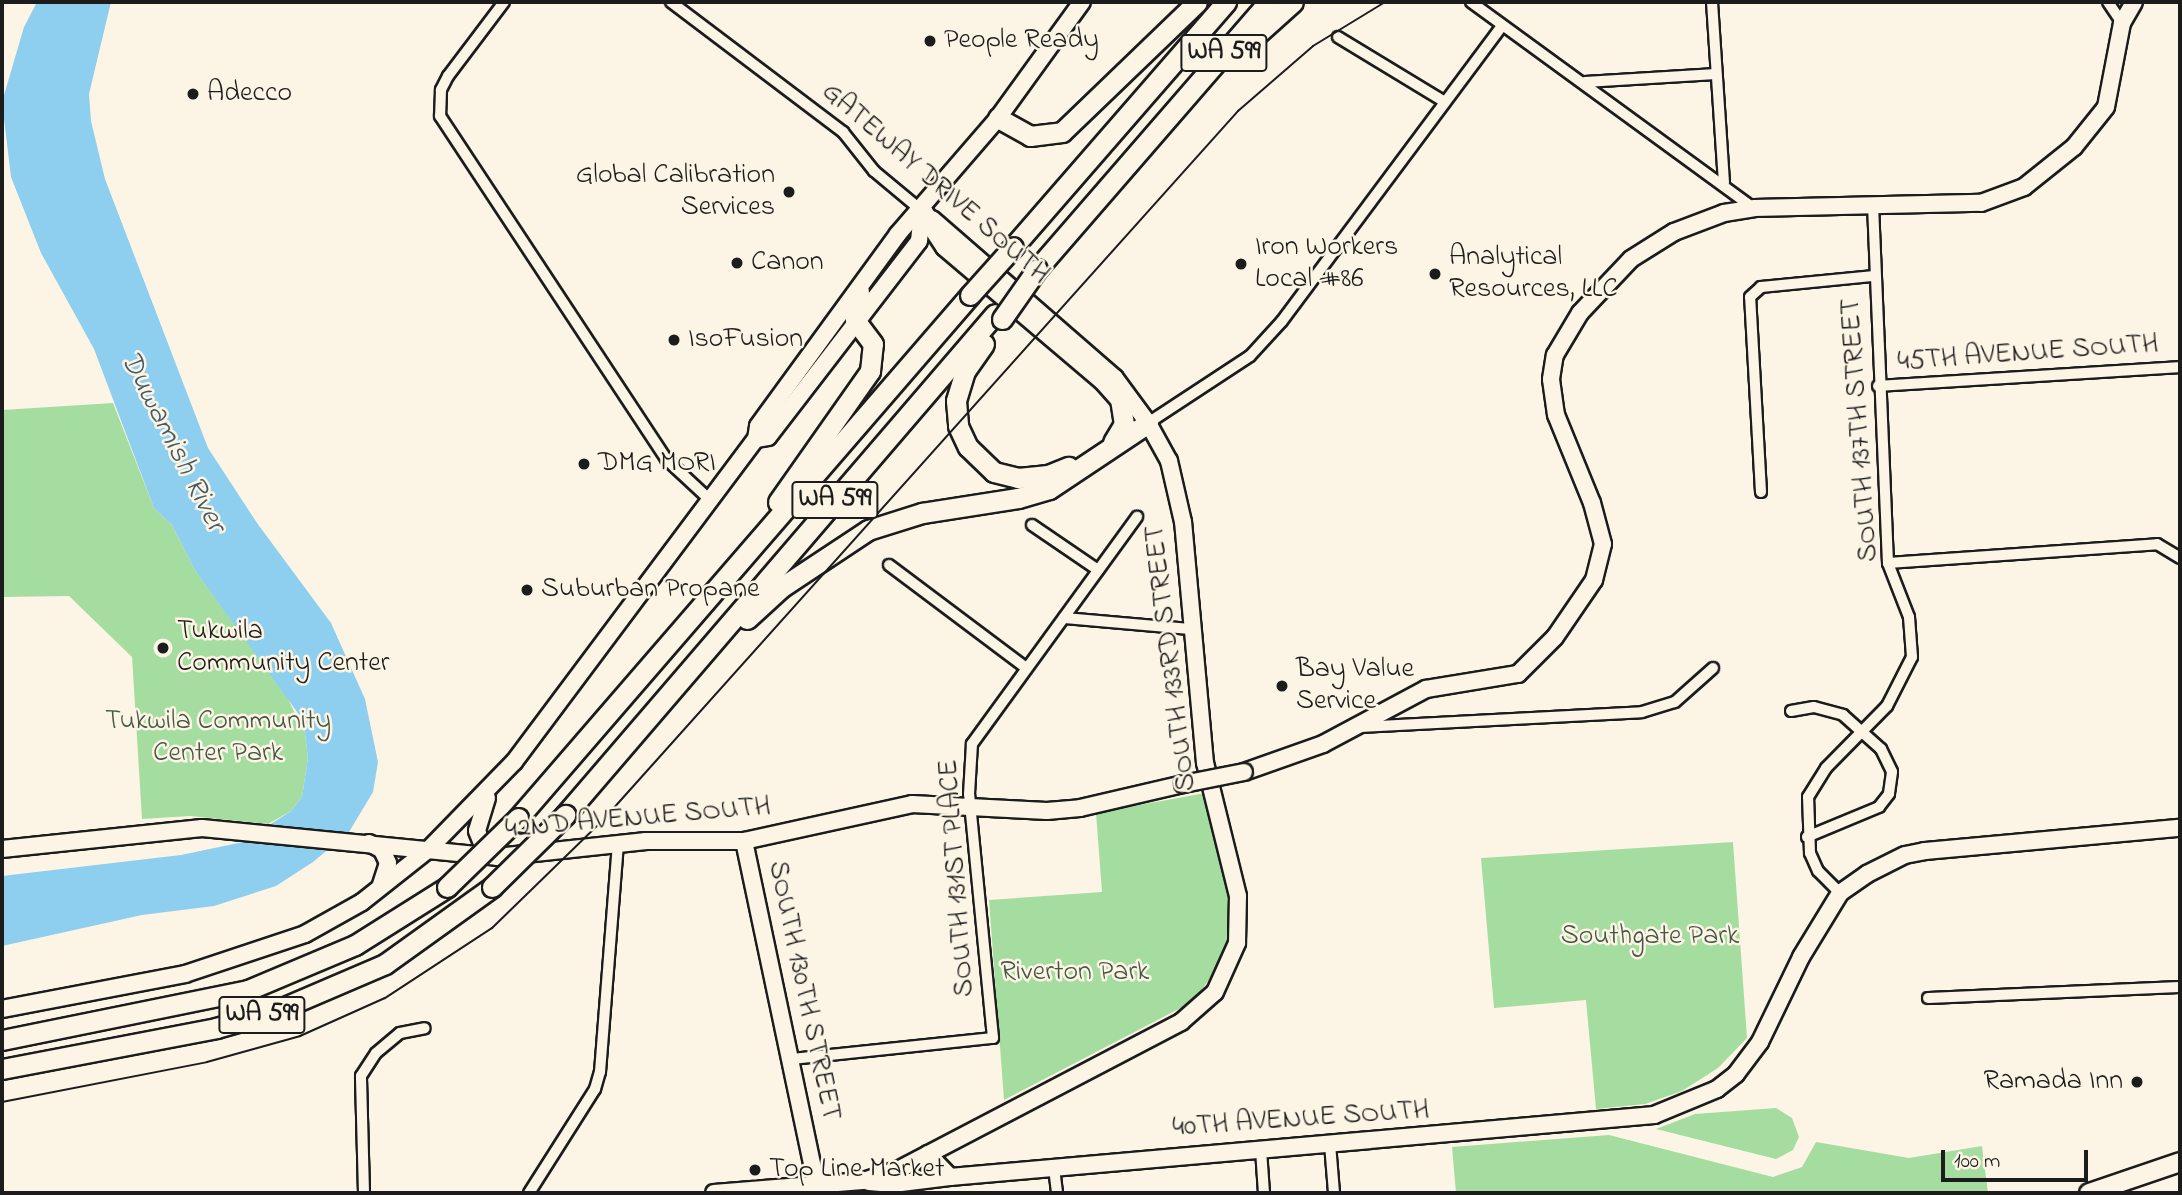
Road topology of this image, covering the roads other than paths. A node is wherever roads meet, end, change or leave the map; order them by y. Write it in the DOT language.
graph roads {
  1 [pos="504,2"];
  2 [pos="671,2"];
  3 [pos="1082,2"];
  4 [pos="1197,2"];
  5 [pos="1226,2"];
  6 [pos="1268,2"];
  7 [pos="1293,2"];
  8 [pos="1471,2"];
  9 [pos="1712,2"];
  10 [pos="2108,2"];
  11 [pos="2134,2"];
  12 [pos="2122,23"];
  13 [pos="1502,26"];
  14 [pos="1338,37"];
  15 [pos="1716,74"];
  16 [pos="1585,82"];
  17 [pos="1445,102"];
  18 [pos="1180,105"];
  19 [pos="998,118"];
  20 [pos="1724,183"];
  21 [pos="1872,206"];
  22 [pos="1754,208"];
  23 [pos="922,211"];
  24 [pos="1874,276"];
  25 [pos="859,291"];
  26 [pos="998,317"];
  27 [pos="855,320"];
  28 [pos="2180,367"];
  29 [pos="1878,387"];
  30 [pos="1148,423"];
  31 [pos="756,439"];
  32 [pos="1113,442"];
  33 [pos="1762,492"];
  34 [pos="708,498"];
  35 [pos="1138,517"];
  36 [pos="1032,525"];
  37 [pos="2180,558"];
  38 [pos="1888,563"];
  39 [pos="889,565"];
  40 [pos="1098,570"];
  41 [pos="1064,618"];
  42 [pos="1191,629"];
  43 [pos="680,634"];
  44 [pos="1025,667"];
  45 [pos="1713,668"];
  46 [pos="675,687"];
  47 [pos="1791,711"];
  48 [pos="1360,727"];
  49 [pos="1863,729"];
  50 [pos="494,785"];
  51 [pos="971,804"];
  52 [pos="2180,828"];
  53 [pos="1807,837"];
  54 [pos="744,841"];
  55 [pos="367,842"];
  56 [pos="618,844"];
  57 [pos="2,849"];
  58 [pos="429,849"];
  59 [pos="508,856"];
  60 [pos="377,892"];
  61 [pos="1840,893"];
  62 [pos="2180,987"];
  63 [pos="1928,998"];
  64 [pos="2,1009"];
  65 [pos="425,1028"];
  66 [pos="2,1040"];
  67 [pos="792,1059"];
  68 [pos="2,1069"];
  69 [pos="1330,1144"];
  70 [pos="1261,1150"];
  71 [pos="928,1154"];
  72 [pos="2180,1162"];
  73 [pos="1054,1168"];
  74 [pos="950,1177"];
  75 [pos="863,1181"];
  76 [pos="817,1189"];
  77 [pos="364,1193"];
  78 [pos="529,1193"];
  79 [pos="715,1193"];
  80 [pos="1057,1193"];
  81 [pos="1264,1193"];
  82 [pos="1334,1193"];
  83 [pos="2090,1193"];
  1 -- 34 [label="street"];
  2 -- 23 [label="street, GATEWAY DRIVE SOUTH"];
  3 -- 19 [label="street"];
  4 -- 19 [label="highway"];
  5 -- 43 [label="highway, WA 599, bridge"];
  6 -- 18 [label="highway, WA 599"];
  7 -- 18 [label="highway"];
  8 -- 13 [label="street"];
  9 -- 15 [label="street"];
  10 -- 12 [label="street"];
  11 -- 12 [label="street, 42ND AVENUE SOUTH"];
  12 -- 21 [label="street, 42ND AVENUE SOUTH"];
  13 -- 16 [label="street"];
  13 -- 17 [label="street"];
  14 -- 17 [label="street"];
  15 -- 16 [label="street"];
  15 -- 20 [label="street"];
  16 -- 20 [label="street"];
  17 -- 30 [label="street"];
  18 -- 26 [label="highway, WA 599, bridge"];
  19 -- 23 [label="street"];
  20 -- 22 [label="street"];
  21 -- 22 [label="street, 42ND AVENUE SOUTH"];
  21 -- 24 [label="street, SOUTH 137TH STREET"];
  22 -- 48 [label="street, 42ND AVENUE SOUTH"];
  23 -- 25 [label="street"];
  23 -- 27 [label="street"];
  23 -- 30 [label="street, GATEWAY DRIVE SOUTH"];
  23 -- 32 [label="highway"];
  24 -- 29 [label="street, SOUTH 137TH STREET"];
  24 -- 33 [label="street"];
  25 -- 27 [label="highway"];
  25 -- 31 [label="street"];
  26 -- 32 [label="highway"];
  26 -- 46 [label="highway, WA 599"];
  27 -- 31 [label="street"];
  27 -- 43 [label="highway"];
  28 -- 29 [label="street, 45TH AVENUE SOUTH"];
  29 -- 38 [label="street, SOUTH 137TH STREET"];
  30 -- 32 [label="highway"];
  30 -- 42 [label="street, SOUTH 133RD STREET"];
  30 -- 46 [label="highway"];
  31 -- 34 [label="street"];
  34 -- 50 [label="street"];
  35 -- 40 [label="street, SOUTH 131ST PLACE"];
  36 -- 40 [label="street"];
  37 -- 38 [label="street"];
  38 -- 49 [label="street, SOUTH 137TH STREET"];
  39 -- 44 [label="street"];
  40 -- 41 [label="street, SOUTH 131ST PLACE"];
  41 -- 42 [label="street"];
  41 -- 44 [label="street, SOUTH 131ST PLACE"];
  42 -- 71 [label="street, SOUTH 133RD STREET"];
  43 -- 66 [label="highway, WA 599, bridge"];
  44 -- 51 [label="street, SOUTH 131ST PLACE"];
  45 -- 48 [label="street"];
  46 -- 68 [label="highway, WA 599, bridge"];
  47 -- 49 [label="street"];
  48 -- 51 [label="street, 42ND AVENUE SOUTH, bridge"];
  49 -- 53 [label="street, SOUTH 137TH STREET"];
  49 -- 53 [label="street"];
  50 -- 58 [label="street"];
  50 -- 59 [label="street"];
  51 -- 54 [label="street, 42ND AVENUE SOUTH"];
  51 -- 67 [label="street, SOUTH 131ST PLACE"];
  52 -- 61 [label="street"];
  53 -- 61 [label="street, SOUTH 137TH STREET"];
  54 -- 56 [label="street, 42ND AVENUE SOUTH"];
  54 -- 67 [label="street, SOUTH 130TH STREET"];
  55 -- 57 [label="street, 42ND AVENUE SOUTH"];
  55 -- 58 [label="street, 42ND AVENUE SOUTH"];
  55 -- 60 [label="street"];
  56 -- 59 [label="street, 42ND AVENUE SOUTH"];
  56 -- 78 [label="street"];
  58 -- 59 [label="street, 42ND AVENUE SOUTH"];
  58 -- 60 [label="street"];
  60 -- 64 [label="street"];
  61 -- 69 [label="street, 40TH AVENUE SOUTH"];
  62 -- 63 [label="street"];
  65 -- 77 [label="street"];
  67 -- 76 [label="street, SOUTH 130TH STREET"];
  69 -- 70 [label="street, 40TH AVENUE SOUTH"];
  69 -- 82 [label="street"];
  70 -- 73 [label="street, 40TH AVENUE SOUTH"];
  70 -- 81 [label="street"];
  71 -- 74 [label="street"];
  71 -- 75 [label="street"];
  72 -- 83 [label="main road"];
  73 -- 74 [label="street, 40TH AVENUE SOUTH"];
  73 -- 80 [label="street"];
  74 -- 75 [label="street, 40TH AVENUE SOUTH"];
  75 -- 76 [label="street"];
  76 -- 79 [label="street"];
}
